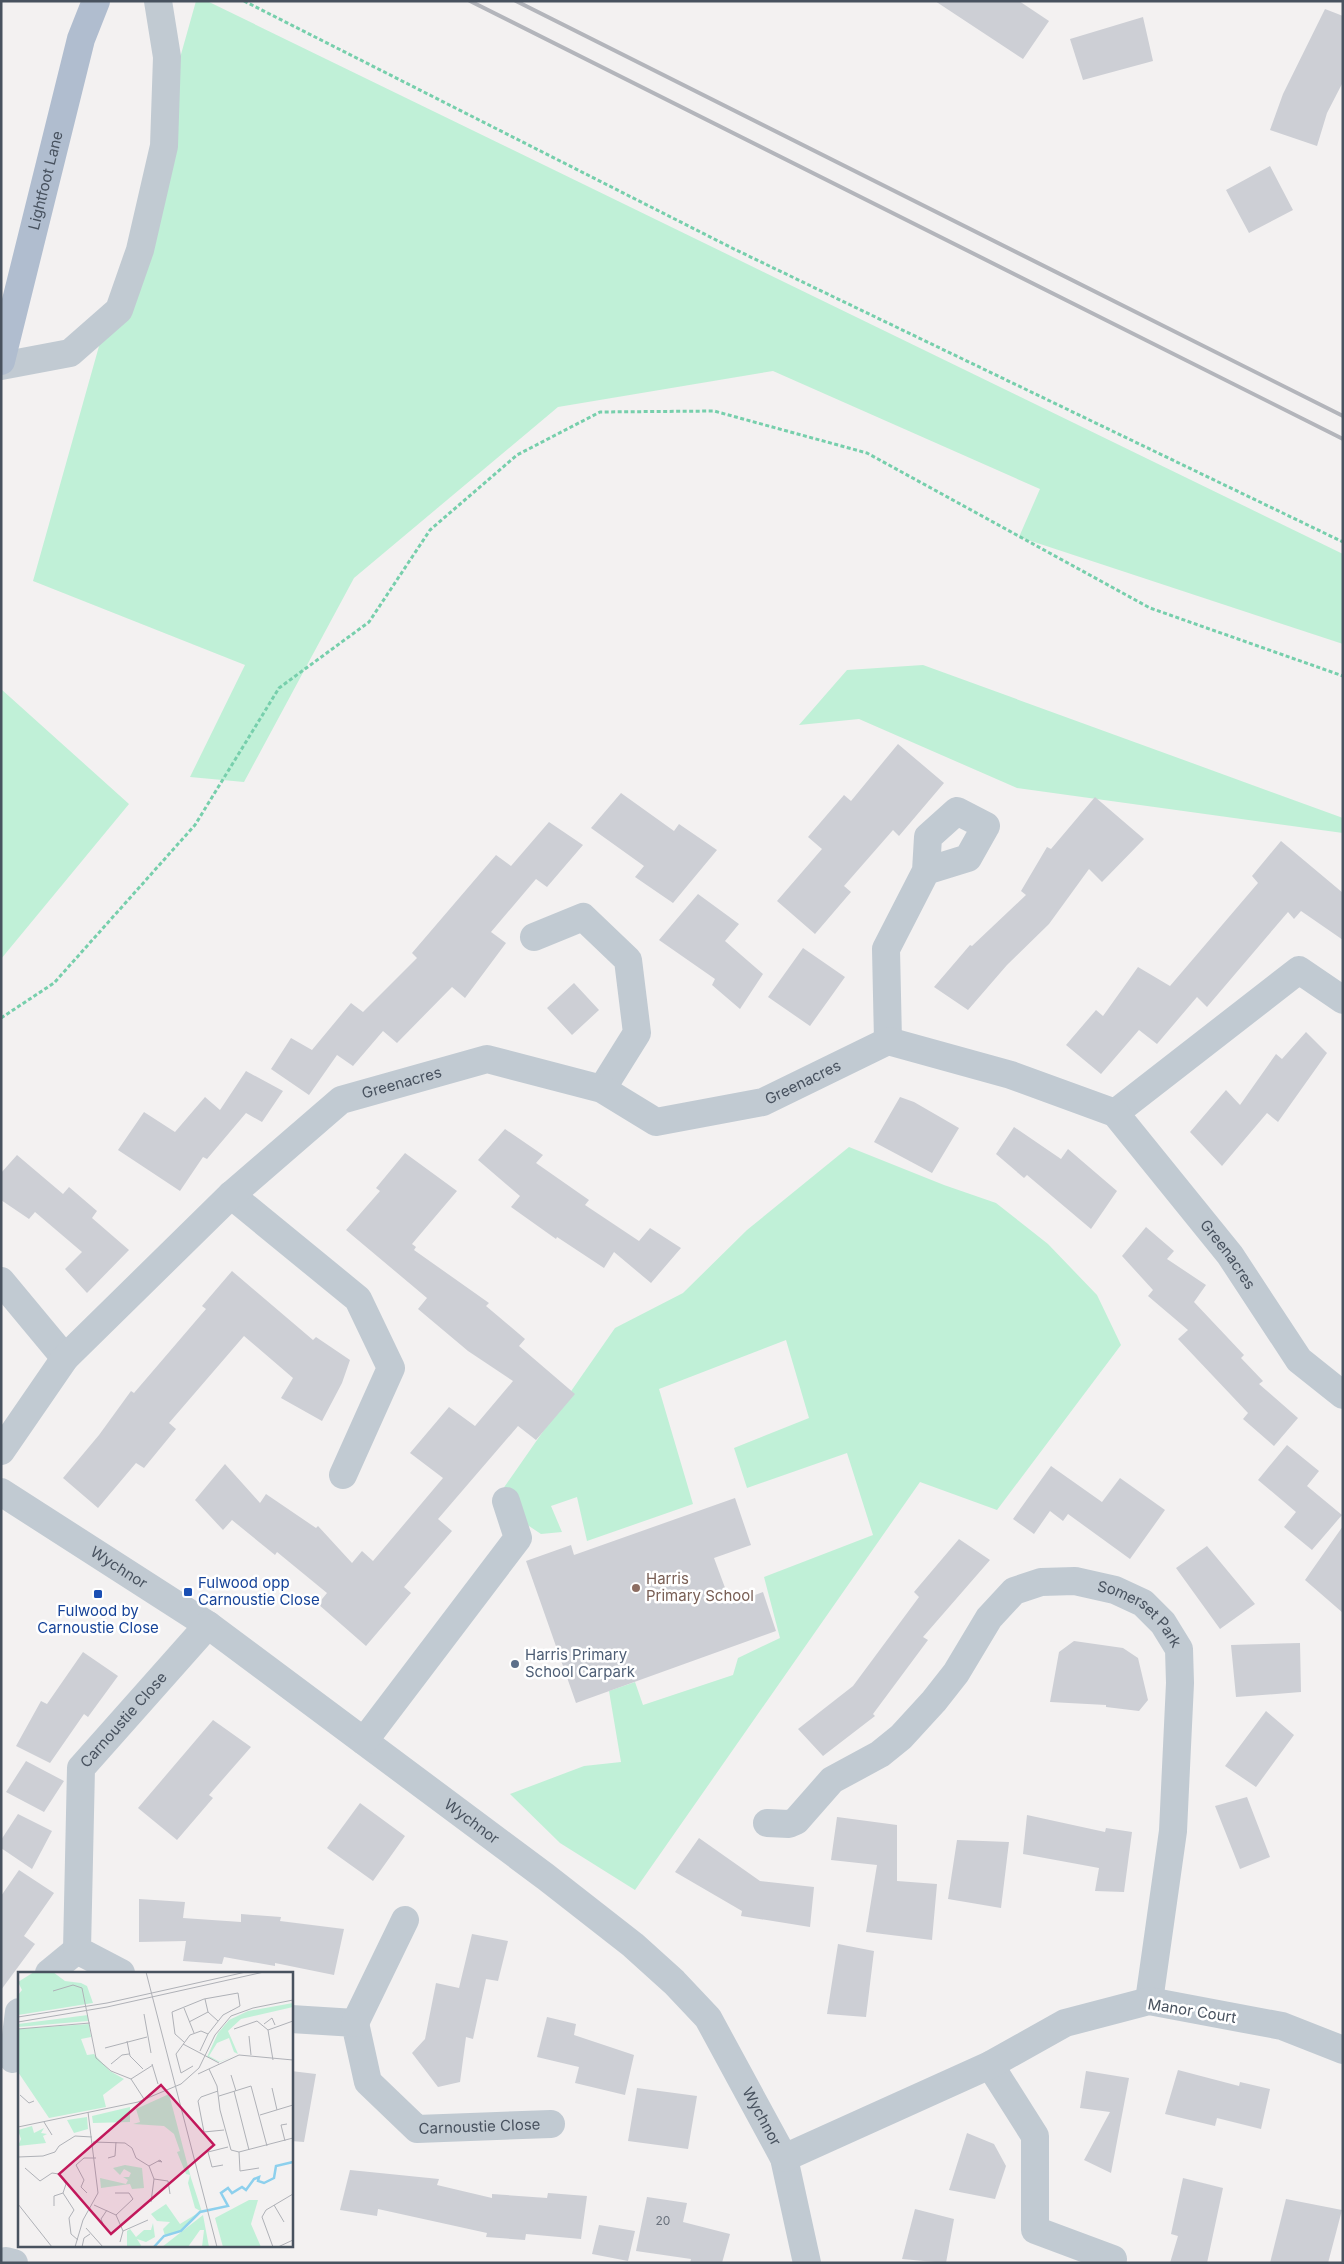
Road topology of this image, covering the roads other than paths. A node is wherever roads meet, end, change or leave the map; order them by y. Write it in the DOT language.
graph roads {
  1 [pos="96,1"];
  2 [pos="158,1"];
  3 [pos="1,361"];
  4 [pos="1,366"];
  5 [pos="926,870"];
  6 [pos="534,937"];
  7 [pos="1343,1000"];
  8 [pos="888,1041"];
  9 [pos="602,1089"];
  10 [pos="1115,1114"];
  11 [pos="231,1195"];
  12 [pos="1,1281"];
  13 [pos="66,1358"];
  14 [pos="1343,1395"];
  15 [pos="1,1451"];
  16 [pos="343,1475"];
  17 [pos="1,1492"];
  18 [pos="506,1501"];
  19 [pos="208,1625"];
  20 [pos="364,1741"];
  21 [pos="767,1823"];
  22 [pos="405,1920"];
  23 [pos="77,1950"];
  24 [pos="50,1972"];
  25 [pos="119,1972"];
  26 [pos="1148,2001"];
  27 [pos="292,2019"];
  28 [pos="18,2020"];
  29 [pos="355,2023"];
  30 [pos="1343,2050"];
  31 [pos="13,2059"];
  32 [pos="990,2065"];
  33 [pos="551,2124"];
  34 [pos="784,2158"];
  35 [pos="1113,2259"];
  36 [pos="1,2263"];
  37 [pos="14,2263"];
  38 [pos="807,2263"];
  1 -- 3 [label="main road, Lightfoot Lane"];
  2 -- 4 [label="street"];
  5 -- 8 [label="street"];
  6 -- 9 [label="street"];
  7 -- 10 [label="street"];
  8 -- 9 [label="street, Greenacres"];
  8 -- 10 [label="street"];
  9 -- 11 [label="street, Greenacres"];
  10 -- 14 [label="street, Greenacres"];
  11 -- 13 [label="street, Greenacres"];
  11 -- 16 [label="street"];
  12 -- 13 [label="street"];
  13 -- 15 [label="street, Greenacres"];
  17 -- 19 [label="street, Wychnor"];
  18 -- 20 [label="street"];
  19 -- 20 [label="street, Wychnor"];
  19 -- 23 [label="street, Carnoustie Close"];
  20 -- 34 [label="street, Wychnor"];
  21 -- 26 [label="street, Somerset Park"];
  22 -- 29 [label="street"];
  23 -- 24 [label="street"];
  23 -- 25 [label="street"];
  26 -- 30 [label="street, Manor Court"];
  26 -- 32 [label="street, Manor Court"];
  27 -- 29 [label="street"];
  28 -- 31 [label="street"];
  29 -- 33 [label="street, Carnoustie Close"];
  32 -- 34 [label="street, Manor Court"];
  32 -- 35 [label="street"];
  34 -- 38 [label="street, Wychnor"];
  36 -- 37 [label="street"];
}
